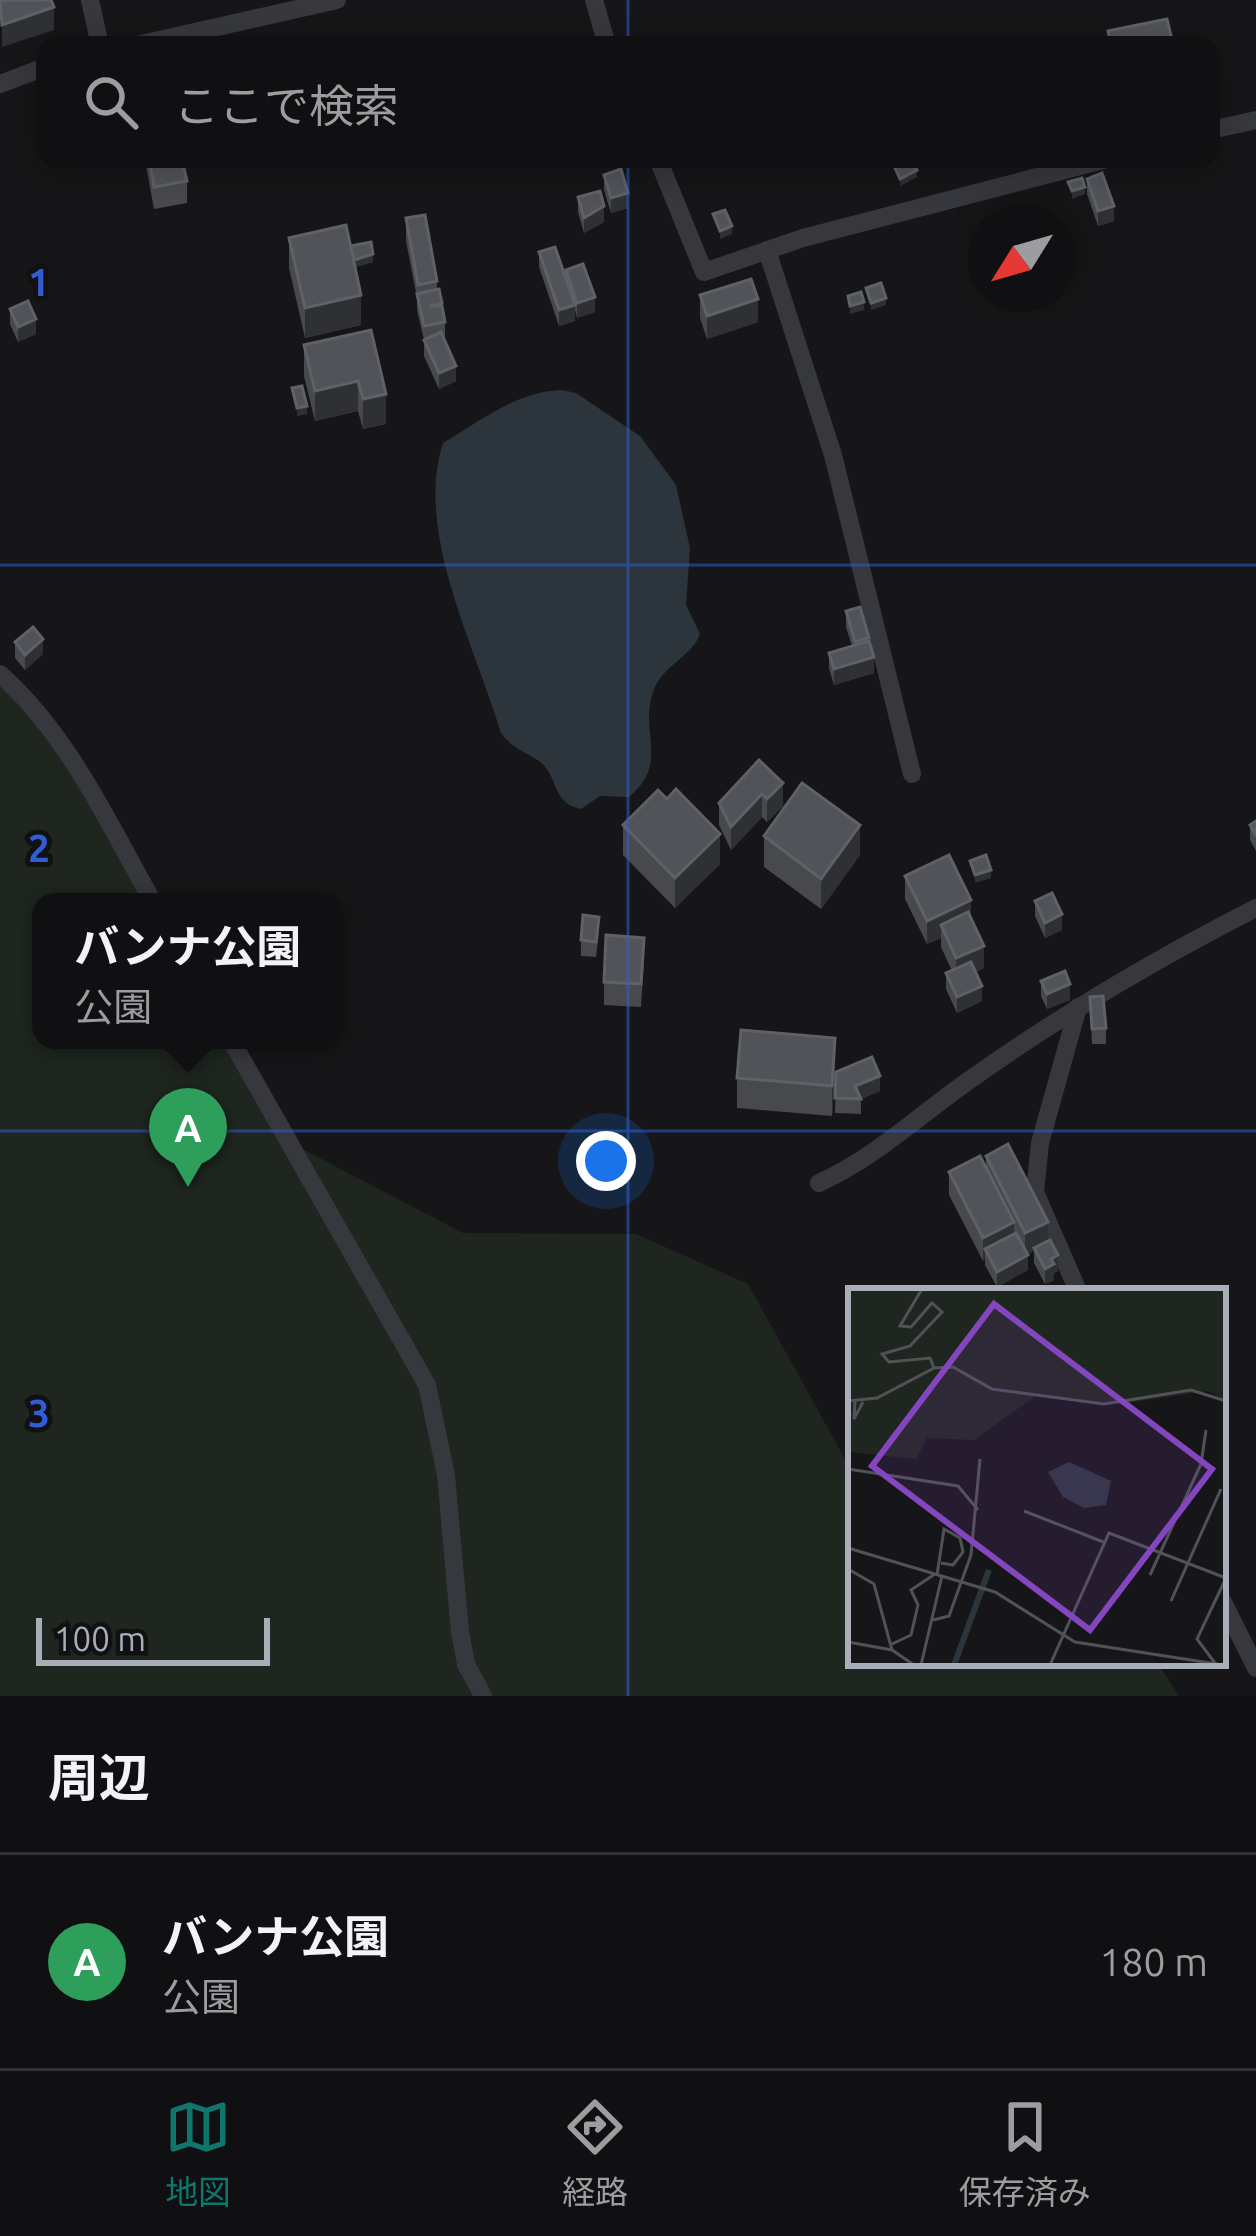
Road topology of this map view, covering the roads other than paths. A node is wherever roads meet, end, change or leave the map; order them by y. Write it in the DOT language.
graph roads {
  1 [pos="90,0"];
  2 [pos="337,0"];
  3 [pos="594,0"];
  4 [pos="98,36"];
  5 [pos="176,36"];
  6 [pos="604,36"];
  7 [pos="36,70"];
  8 [pos="0,84"];
  9 [pos="1256,120"];
  10 [pos="1220,128"];
  11 [pos="662,168"];
  12 [pos="1073,168"];
  13 [pos="767,250"];
  14 [pos="0,674"];
  15 [pos="912,774"];
  16 [pos="148,893"];
  17 [pos="1256,908"];
  18 [pos="1078,1007"];
  19 [pos="236,1049"];
  20 [pos="819,1183"];
  21 [pos="1077,1288"];
  22 [pos="1226,1608"];
  23 [pos="1256,1668"];
  24 [pos="483,1696"];
  1 -- 4 [label="street"];
  2 -- 5 [label="street"];
  3 -- 6 [label="street"];
  7 -- 8 [label="street"];
  9 -- 10 [label="street"];
  11 -- 13 [label="street"];
  12 -- 13 [label="street"];
  13 -- 15 [label="street"];
  14 -- 16 [label="street"];
  17 -- 18 [label="street"];
  18 -- 20 [label="street"];
  18 -- 21 [label="street"];
  19 -- 24 [label="street"];
  22 -- 23 [label="street"];
}
